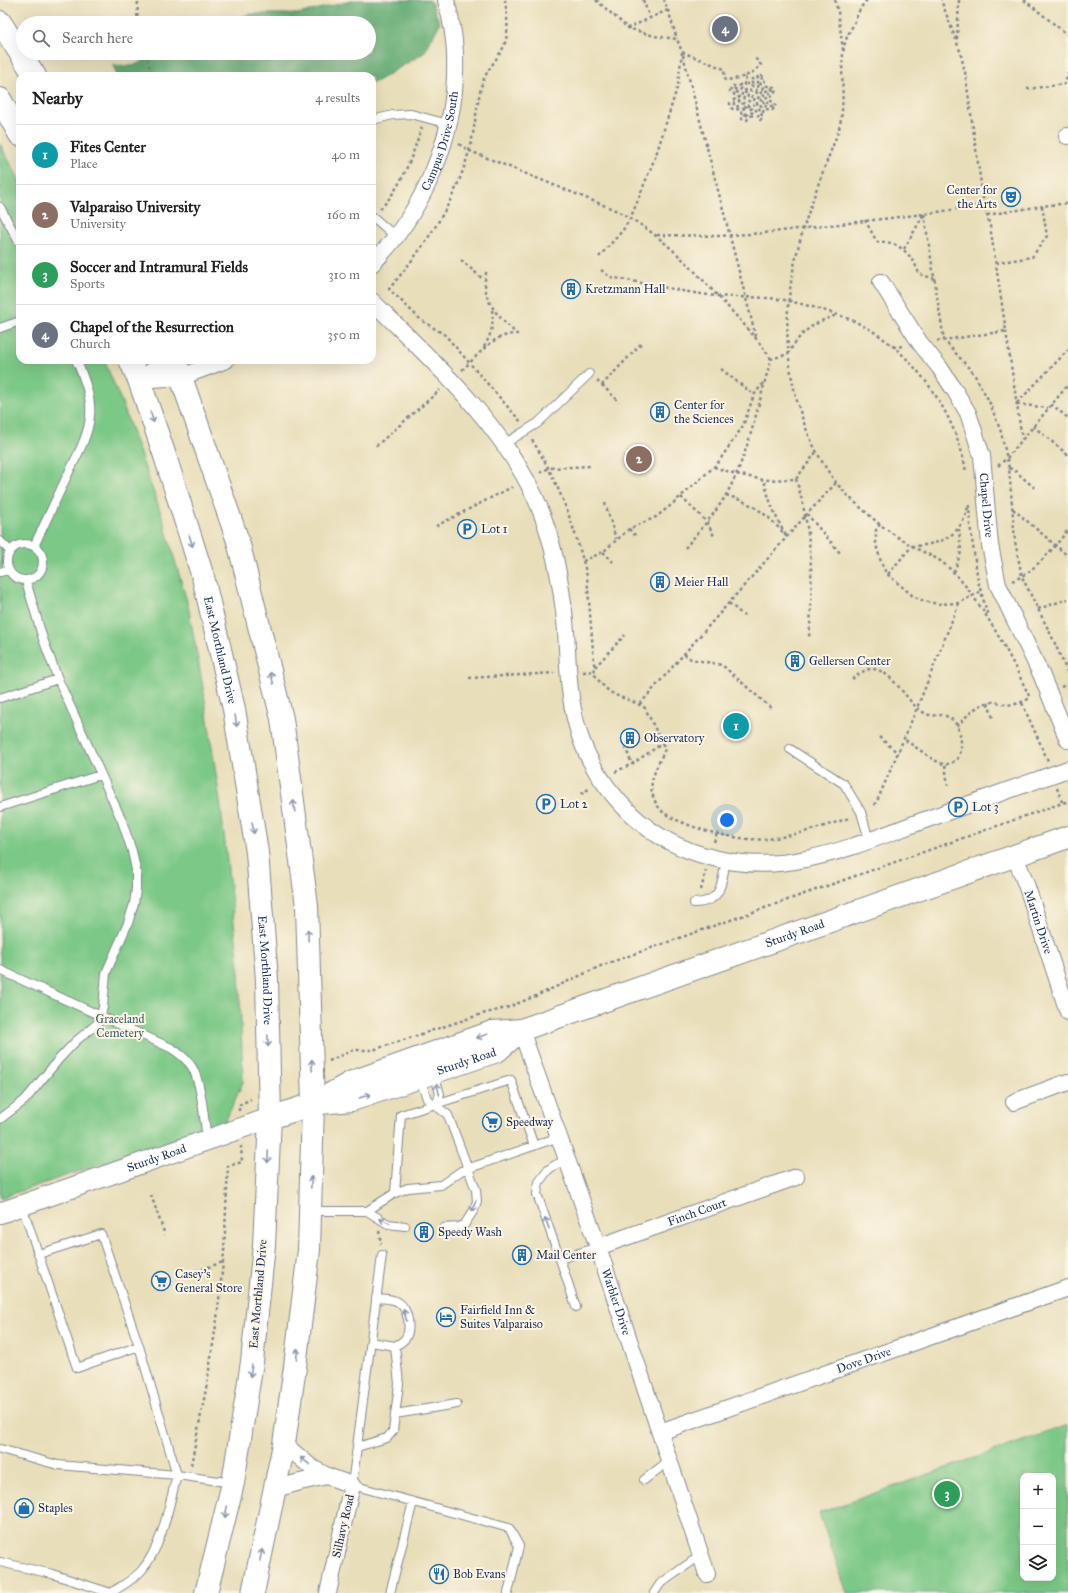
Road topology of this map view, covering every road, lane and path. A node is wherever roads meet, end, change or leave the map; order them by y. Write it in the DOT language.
graph roads {
  1 [pos="138,0"];
  2 [pos="446,0"];
  3 [pos="505,0"];
  4 [pos="596,0"];
  5 [pos="643,0"];
  6 [pos="664,0"];
  7 [pos="834,0"];
  8 [pos="866,0"];
  9 [pos="941,0"];
  10 [pos="959,0"];
  11 [pos="1024,0"];
  12 [pos="668,10"];
  13 [pos="137,16"];
  14 [pos="650,18"];
  15 [pos="0,22"];
  16 [pos="628,28"];
  17 [pos="1068,35"];
  18 [pos="677,39"];
  19 [pos="957,42"];
  20 [pos="16,46"];
  21 [pos="682,52"];
  22 [pos="844,55"];
  23 [pos="755,58"];
  24 [pos="25,60"];
  25 [pos="148,60"];
  26 [pos="33,72"];
  27 [pos="151,72"];
  28 [pos="1068,73"];
  29 [pos="745,77"];
  30 [pos="1027,89"];
  31 [pos="752,96"];
  32 [pos="0,99"];
  33 [pos="376,119"];
  34 [pos="448,124"];
  35 [pos="422,127"];
  36 [pos="16,128"];
  37 [pos="455,141"];
  38 [pos="470,150"];
  39 [pos="1068,203"];
  40 [pos="984,205"];
  41 [pos="1042,206"];
  42 [pos="0,207"];
  43 [pos="376,212"];
  44 [pos="924,214"];
  45 [pos="987,214"];
  46 [pos="631,218"];
  47 [pos="376,219"];
  48 [pos="865,220"];
  49 [pos="803,230"];
  50 [pos="657,235"];
  51 [pos="396,236"];
  52 [pos="730,236"];
  53 [pos="16,237"];
  54 [pos="904,249"];
  55 [pos="599,257"];
  56 [pos="376,259"];
  57 [pos="461,260"];
  58 [pos="996,263"];
  59 [pos="487,269"];
  60 [pos="601,270"];
  61 [pos="935,279"];
  62 [pos="484,280"];
  63 [pos="881,282"];
  64 [pos="717,296"];
  65 [pos="747,297"];
  66 [pos="788,300"];
  67 [pos="376,306"];
  68 [pos="492,308"];
  69 [pos="838,315"];
  70 [pos="16,322"];
  71 [pos="0,328"];
  72 [pos="1006,331"];
  73 [pos="756,337"];
  74 [pos="944,340"];
  75 [pos="640,343"];
  76 [pos="483,350"];
  77 [pos="1068,350"];
  78 [pos="788,354"];
  79 [pos="770,359"];
  80 [pos="470,363"];
  81 [pos="77,364"];
  82 [pos="132,364"];
  83 [pos="162,364"];
  84 [pos="205,364"];
  85 [pos="178,369"];
  86 [pos="721,369"];
  87 [pos="589,374"];
  88 [pos="451,379"];
  89 [pos="139,380"];
  90 [pos="765,381"];
  91 [pos="602,385"];
  92 [pos="1068,385"];
  93 [pos="754,395"];
  94 [pos="618,402"];
  95 [pos="1017,404"];
  96 [pos="1051,404"];
  97 [pos="1048,408"];
  98 [pos="1068,418"];
  99 [pos="1033,426"];
  100 [pos="527,430"];
  101 [pos="1022,439"];
  102 [pos="504,444"];
  103 [pos="376,446"];
  104 [pos="817,451"];
  105 [pos="1068,455"];
  106 [pos="1007,458"];
  107 [pos="591,466"];
  108 [pos="714,467"];
  109 [pos="549,468"];
  110 [pos="1010,468"];
  111 [pos="736,474"];
  112 [pos="967,474"];
  113 [pos="984,478"];
  114 [pos="796,479"];
  115 [pos="526,480"];
  116 [pos="764,480"];
  117 [pos="836,483"];
  118 [pos="1037,490"];
  119 [pos="726,495"];
  120 [pos="681,497"];
  121 [pos="605,503"];
  122 [pos="969,504"];
  123 [pos="1013,509"];
  124 [pos="806,515"];
  125 [pos="707,522"];
  126 [pos="880,524"];
  127 [pos="436,526"];
  128 [pos="629,529"];
  129 [pos="959,529"];
  130 [pos="1067,530"];
  131 [pos="636,536"];
  132 [pos="787,537"];
  133 [pos="715,538"];
  134 [pos="616,539"];
  135 [pos="0,541"];
  136 [pos="34,546"];
  137 [pos="912,546"];
  138 [pos="1055,546"];
  139 [pos="685,548"];
  140 [pos="10,551"];
  141 [pos="602,552"];
  142 [pos="840,553"];
  143 [pos="1068,556"];
  144 [pos="583,560"];
  145 [pos="613,562"];
  146 [pos="4,571"];
  147 [pos="954,572"];
  148 [pos="888,574"];
  149 [pos="1022,577"];
  150 [pos="26,580"];
  151 [pos="981,591"];
  152 [pos="973,596"];
  153 [pos="1068,599"];
  154 [pos="729,603"];
  155 [pos="958,603"];
  156 [pos="1038,609"];
  157 [pos="744,616"];
  158 [pos="625,635"];
  159 [pos="809,637"];
  160 [pos="684,654"];
  161 [pos="595,669"];
  162 [pos="569,673"];
  163 [pos="1068,674"];
  164 [pos="469,678"];
  165 [pos="58,679"];
  166 [pos="852,679"];
  167 [pos="0,698"];
  168 [pos="988,703"];
  169 [pos="1022,703"];
  170 [pos="639,704"];
  171 [pos="917,708"];
  172 [pos="772,709"];
  173 [pos="993,718"];
  174 [pos="957,726"];
  175 [pos="879,737"];
  176 [pos="904,739"];
  177 [pos="1068,740"];
  178 [pos="663,743"];
  179 [pos="625,747"];
  180 [pos="790,749"];
  181 [pos="898,753"];
  182 [pos="1049,764"];
  183 [pos="945,765"];
  184 [pos="1068,769"];
  185 [pos="100,775"];
  186 [pos="1055,782"];
  187 [pos="948,786"];
  188 [pos="1068,801"];
  189 [pos="1062,802"];
  190 [pos="874,805"];
  191 [pos="0,807"];
  192 [pos="849,818"];
  193 [pos="1068,837"];
  194 [pos="869,840"];
  195 [pos="1015,856"];
  196 [pos="726,860"];
  197 [pos="694,903"];
  198 [pos="0,970"];
  199 [pos="1068,1012"];
  200 [pos="101,1016"];
  201 [pos="521,1030"];
  202 [pos="353,1050"];
  203 [pos="426,1075"];
  204 [pos="1068,1082"];
  205 [pos="1014,1102"];
  206 [pos="313,1104"];
  207 [pos="436,1104"];
  208 [pos="270,1118"];
  209 [pos="0,1119"];
  210 [pos="559,1137"];
  211 [pos="207,1141"];
  212 [pos="534,1146"];
  213 [pos="567,1160"];
  214 [pos="242,1162"];
  215 [pos="467,1169"];
  216 [pos="796,1177"];
  217 [pos="395,1193"];
  218 [pos="151,1195"];
  219 [pos="22,1205"];
  220 [pos="310,1211"];
  221 [pos="367,1211"];
  222 [pos="0,1213"];
  223 [pos="377,1217"];
  224 [pos="405,1226"];
  225 [pos="444,1228"];
  226 [pos="165,1235"];
  227 [pos="598,1247"];
  228 [pos="38,1254"];
  229 [pos="382,1255"];
  230 [pos="560,1260"];
  231 [pos="223,1262"];
  232 [pos="185,1276"];
  233 [pos="1068,1288"];
  234 [pos="376,1298"];
  235 [pos="576,1307"];
  236 [pos="371,1342"];
  237 [pos="139,1346"];
  238 [pos="395,1346"];
  239 [pos="457,1404"];
  240 [pos="395,1414"];
  241 [pos="660,1432"];
  242 [pos="284,1444"];
  243 [pos="357,1447"];
  244 [pos="0,1449"];
  245 [pos="670,1460"];
  246 [pos="177,1475"];
  247 [pos="328,1476"];
  248 [pos="187,1477"];
  249 [pos="644,1480"];
  250 [pos="233,1483"];
  251 [pos="352,1485"];
  252 [pos="275,1489"];
  253 [pos="412,1502"];
  254 [pos="701,1555"];
  255 [pos="0,1562"];
  256 [pos="707,1574"];
  257 [pos="111,1593"];
  258 [pos="206,1593"];
  259 [pos="253,1593"];
  260 [pos="328,1593"];
  261 [pos="390,1593"];
  262 [pos="508,1593"];
  263 [pos="654,1593"];
  1 -- 13 [label="path"];
  2 -- 34 [label="street, Campus Drive South"];
  3 -- 38 [label="path"];
  4 -- 16 [label="path"];
  5 -- 14 [label="path"];
  6 -- 12 [label="path"];
  7 -- 22 [label="path"];
  8 -- 22 [label="path"];
  9 -- 19 [label="path"];
  10 -- 19 [label="path"];
  11 -- 17 [label="path"];
  12 -- 14 [label="path"];
  12 -- 18 [label="path"];
  14 -- 16 [label="path"];
  15 -- 20 [label="main road"];
  16 -- 18 [label="path"];
  18 -- 21 [label="path"];
  19 -- 40 [label="path"];
  21 -- 29 [label="path"];
  21 -- 46 [label="path"];
  21 -- 52 [label="path"];
  22 -- 49 [label="path"];
  23 -- 29 [label="path"];
  24 -- 26 [label="main road"];
  25 -- 27 [label="path"];
  28 -- 30 [label="path"];
  29 -- 31 [label="path"];
  32 -- 36 [label="main road"];
  33 -- 34 [label="lane"];
  34 -- 51 [label="street, Campus Drive South"];
  35 -- 43 [label="path"];
  37 -- 38 [label="path"];
  38 -- 46 [label="path"];
  38 -- 80 [label="path"];
  39 -- 41 [label="path"];
  40 -- 44 [label="path"];
  40 -- 45 [label="path"];
  41 -- 45 [label="path"];
  41 -- 58 [label="path"];
  42 -- 53 [label="lane"];
  44 -- 48 [label="path"];
  44 -- 54 [label="path"];
  44 -- 61 [label="path"];
  45 -- 58 [label="path"];
  46 -- 50 [label="path"];
  46 -- 55 [label="path"];
  47 -- 51 [label="lane"];
  48 -- 49 [label="path"];
  48 -- 54 [label="path"];
  49 -- 52 [label="path"];
  49 -- 66 [label="path"];
  50 -- 52 [label="path"];
  50 -- 64 [label="path"];
  51 -- 56 [label="street, Campus Drive South"];
  52 -- 65 [label="path"];
  54 -- 61 [label="path"];
  57 -- 62 [label="path"];
  58 -- 72 [label="path"];
  59 -- 62 [label="path"];
  60 -- 64 [label="path"];
  61 -- 74 [label="path"];
  62 -- 68 [label="path"];
  63 -- 113 [label="street, Chapel Drive"];
  64 -- 65 [label="path"];
  64 -- 73 [label="path"];
  65 -- 66 [label="path"];
  65 -- 73 [label="path"];
  66 -- 69 [label="path"];
  66 -- 78 [label="path"];
  67 -- 88 [label="street"];
  68 -- 76 [label="path"];
  68 -- 76 [label="path"];
  69 -- 78 [label="path"];
  69 -- 112 [label="path"];
  70 -- 71 [label="lane"];
  72 -- 74 [label="path"];
  72 -- 95 [label="path"];
  73 -- 79 [label="path"];
  74 -- 106 [label="path"];
  75 -- 91 [label="path"];
  76 -- 80 [label="path"];
  77 -- 95 [label="path"];
  78 -- 79 [label="path"];
  78 -- 104 [label="path"];
  79 -- 90 [label="path"];
  80 -- 88 [label="path"];
  80 -- 100 [label="path"];
  81 -- 136 [label="lane"];
  82 -- 89 [label="main road, East Morthland Drive"];
  83 -- 89 [label="street"];
  84 -- 85 [label="street"];
  85 -- 89 [label="street"];
  206 -- 85 [label="main road, one-way"];
  86 -- 93 [label="path"];
  87 -- 91 [label="path"];
  87 -- 100 [label="lane"];
  88 -- 102 [label="street"];
  88 -- 103 [label="path"];
  89 -- 208 [label="main road, East Morthland Drive, one-way"];
  90 -- 93 [label="path"];
  90 -- 111 [label="path"];
  91 -- 94 [label="path"];
  92 -- 96 [label="path"];
  93 -- 108 [label="path"];
  95 -- 97 [label="path"];
  95 -- 101 [label="path"];
  96 -- 97 [label="path"];
  96 -- 98 [label="path"];
  97 -- 99 [label="path"];
  99 -- 101 [label="path"];
  99 -- 105 [label="path"];
  100 -- 102 [label="lane"];
  100 -- 109 [label="path"];
  101 -- 106 [label="path"];
  102 -- 115 [label="street"];
  104 -- 114 [label="path"];
  104 -- 117 [label="path"];
  106 -- 110 [label="path"];
  106 -- 113 [label="path"];
  107 -- 109 [label="path"];
  108 -- 111 [label="path"];
  108 -- 120 [label="path"];
  109 -- 115 [label="path"];
  109 -- 144 [label="path"];
  110 -- 118 [label="path"];
  110 -- 123 [label="path"];
  111 -- 116 [label="path"];
  111 -- 119 [label="path"];
  113 -- 177 [label="street, Chapel Drive"];
  114 -- 116 [label="path"];
  114 -- 124 [label="path"];
  115 -- 127 [label="path"];
  115 -- 162 [label="street"];
  116 -- 132 [label="path"];
  117 -- 124 [label="path"];
  117 -- 126 [label="path"];
  119 -- 125 [label="path"];
  119 -- 132 [label="path"];
  120 -- 125 [label="path"];
  120 -- 128 [label="path"];
  121 -- 134 [label="path"];
  122 -- 129 [label="path"];
  123 -- 138 [label="path"];
  123 -- 149 [label="path"];
  124 -- 132 [label="path"];
  124 -- 142 [label="path"];
  124 -- 159 [label="path"];
  125 -- 133 [label="path"];
  125 -- 139 [label="path"];
  126 -- 137 [label="path"];
  126 -- 148 [label="path"];
  128 -- 131 [label="path"];
  128 -- 134 [label="path"];
  129 -- 137 [label="path"];
  129 -- 147 [label="path"];
  130 -- 138 [label="path"];
  132 -- 154 [label="path"];
  134 -- 141 [label="path"];
  135 -- 140 [label="lane"];
  136 -- 140 [label="lane"];
  136 -- 150 [label="lane"];
  137 -- 147 [label="path"];
  137 -- 148 [label="path"];
  138 -- 143 [label="path"];
  138 -- 149 [label="path"];
  140 -- 146 [label="lane"];
  141 -- 144 [label="path"];
  141 -- 145 [label="path"];
  144 -- 161 [label="path"];
  146 -- 150 [label="lane"];
  147 -- 152 [label="path"];
  148 -- 155 [label="path"];
  149 -- 156 [label="path"];
  150 -- 165 [label="lane"];
  151 -- 152 [label="path"];
  152 -- 155 [label="path"];
  152 -- 169 [label="path"];
  153 -- 156 [label="path"];
  154 -- 157 [label="path"];
  154 -- 160 [label="path"];
  155 -- 171 [label="path"];
  156 -- 163 [label="path"];
  158 -- 161 [label="path"];
  160 -- 170 [label="path"];
  160 -- 172 [label="path"];
  161 -- 162 [label="path"];
  161 -- 170 [label="path"];
  162 -- 164 [label="path"];
  162 -- 196 [label="street"];
  165 -- 167 [label="lane"];
  165 -- 185 [label="lane"];
  166 -- 171 [label="path"];
  168 -- 169 [label="path"];
  168 -- 173 [label="path"];
  168 -- 174 [label="path"];
  169 -- 182 [label="path"];
  170 -- 178 [label="path"];
  171 -- 174 [label="path"];
  171 -- 176 [label="path"];
  174 -- 183 [label="path"];
  175 -- 181 [label="path"];
  176 -- 181 [label="path"];
  176 -- 183 [label="path"];
  178 -- 179 [label="path"];
  178 -- 192 [label="path"];
  180 -- 194 [label="lane"];
  181 -- 190 [label="path"];
  183 -- 187 [label="path"];
  184 -- 194 [label="street"];
  185 -- 191 [label="lane"];
  185 -- 200 [label="lane"];
  186 -- 189 [label="path"];
  188 -- 189 [label="path"];
  189 -- 202 [label="path"];
  193 -- 195 [label="main road, Sturdy Road"];
  194 -- 196 [label="street"];
  195 -- 199 [label="street, Martin Drive"];
  195 -- 201 [label="main road, Sturdy Road"];
  196 -- 197 [label="lane"];
  198 -- 200 [label="lane"];
  200 -- 209 [label="lane"];
  200 -- 211 [label="lane"];
  201 -- 203 [label="main road, Sturdy Road"];
  201 -- 206 [label="main road, Sturdy Road, one-way"];
  201 -- 210 [label="street, Warbler Drive"];
  206 -- 203 [label="main road, Sturdy Road, one-way"];
  203 -- 207 [label="lane"];
  207 -- 203 [label="lane, one-way"];
  204 -- 205 [label="street"];
  206 -- 208 [label="main road, Sturdy Road"];
  220 -- 206 [label="main road, one-way"];
  207 -- 212 [label="lane"];
  207 -- 215 [label="lane"];
  207 -- 217 [label="lane"];
  208 -- 211 [label="street, Sturdy Road"];
  208 -- 250 [label="main road, East Morthland Drive, one-way"];
  210 -- 212 [label="lane"];
  210 -- 213 [label="street, Warbler Drive"];
  211 -- 219 [label="street, Sturdy Road"];
  212 -- 215 [label="lane"];
  213 -- 227 [label="street, Warbler Drive"];
  230 -- 213 [label="lane, one-way"];
  214 -- 231 [label="path"];
  215 -- 217 [label="lane"];
  215 -- 225 [label="lane, one-way"];
  216 -- 227 [label="street, Finch Court"];
  217 -- 221 [label="lane"];
  218 -- 226 [label="path"];
  219 -- 222 [label="street, Sturdy Road"];
  219 -- 228 [label="lane"];
  220 -- 221 [label="lane"];
  242 -- 220 [label="main road, one-way"];
  221 -- 223 [label="lane"];
  224 -- 223 [label="lane, one-way"];
  223 -- 229 [label="path"];
  227 -- 230 [label="lane"];
  227 -- 241 [label="street, Warbler Drive"];
  228 -- 237 [label="lane"];
  228 -- 237 [label="lane"];
  229 -- 234 [label="lane"];
  230 -- 235 [label="lane"];
  231 -- 232 [label="path"];
  231 -- 248 [label="path"];
  233 -- 241 [label="street, Dove Drive"];
  234 -- 236 [label="lane"];
  238 -- 234 [label="lane, one-way"];
  236 -- 238 [label="lane"];
  236 -- 243 [label="lane"];
  237 -- 246 [label="lane"];
  238 -- 240 [label="lane"];
  239 -- 240 [label="lane"];
  240 -- 243 [label="lane"];
  241 -- 245 [label="street, Warbler Drive"];
  247 -- 242 [label="street, Silhavy Road, one-way"];
  242 -- 252 [label="main road"];
  243 -- 251 [label="lane"];
  244 -- 246 [label="lane"];
  245 -- 249 [label="lane"];
  245 -- 254 [label="street, Warbler Drive"];
  246 -- 248 [label="lane"];
  246 -- 257 [label="lane"];
  247 -- 251 [label="street, Silhavy Road"];
  247 -- 252 [label="street"];
  248 -- 250 [label="lane"];
  250 -- 258 [label="main road, East Morthland Drive, one-way"];
  251 -- 253 [label="lane"];
  251 -- 260 [label="street, Silhavy Road"];
  259 -- 252 [label="main road, one-way"];
  253 -- 261 [label="lane"];
  253 -- 262 [label="lane"];
  254 -- 256 [label="street, Warbler Drive"];
  254 -- 263 [label="lane"];
  255 -- 257 [label="lane"];
}
